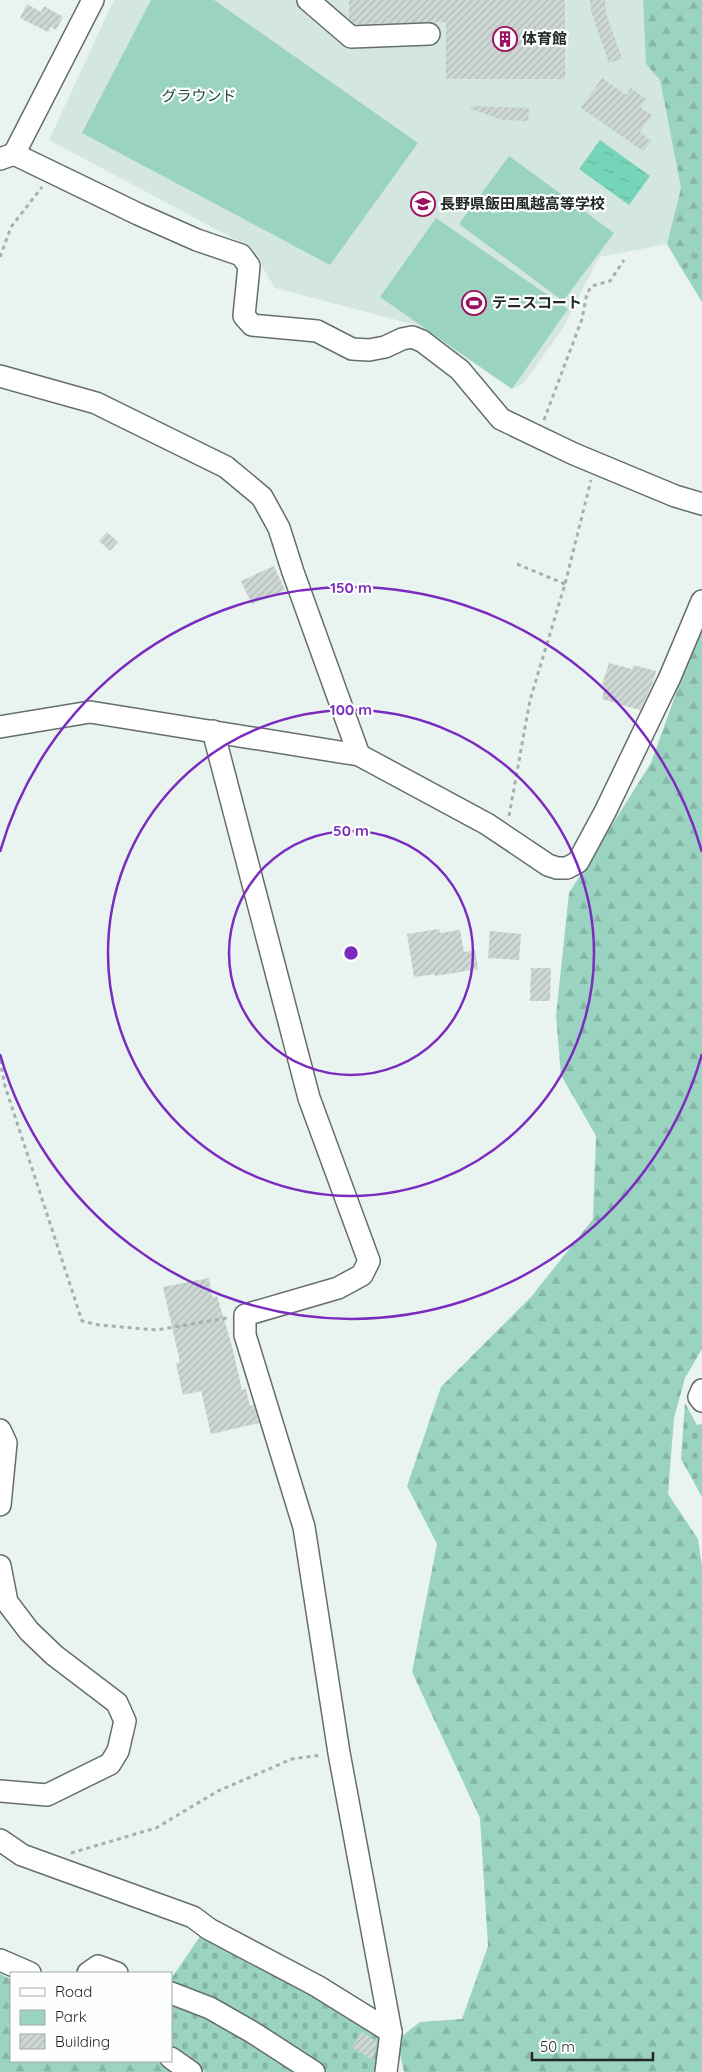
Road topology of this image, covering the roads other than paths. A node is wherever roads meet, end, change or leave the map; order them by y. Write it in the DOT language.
graph roads {
  1 [pos="93,0"];
  2 [pos="308,0"];
  3 [pos="429,34"];
  4 [pos="7,157"];
  5 [pos="0,376"];
  6 [pos="702,504"];
  7 [pos="702,601"];
  8 [pos="0,727"];
  9 [pos="213,731"];
  10 [pos="359,755"];
  11 [pos="702,1390"];
  12 [pos="702,1401"];
  13 [pos="0,1430"];
  14 [pos="0,1505"];
  15 [pos="0,1566"];
  16 [pos="0,1791"];
  17 [pos="0,1840"];
  18 [pos="0,1960"];
  19 [pos="28,1972"];
  20 [pos="89,1972"];
  21 [pos="114,1972"];
  22 [pos="172,1993"];
  23 [pos="391,2032"];
  24 [pos="172,2059"];
  25 [pos="191,2072"];
  26 [pos="314,2072"];
  27 [pos="386,2072"];
  1 -- 4 [label="street"];
  2 -- 3 [label="street"];
  4 -- 6 [label="street"];
  5 -- 10 [label="street"];
  7 -- 10 [label="street"];
  8 -- 9 [label="street"];
  9 -- 10 [label="street"];
  9 -- 23 [label="street"];
  11 -- 12 [label="street"];
  13 -- 14 [label="street"];
  15 -- 16 [label="street"];
  17 -- 23 [label="street"];
  18 -- 19 [label="street"];
  20 -- 21 [label="street"];
  22 -- 26 [label="street"];
  23 -- 27 [label="street"];
  24 -- 25 [label="street"];
}
